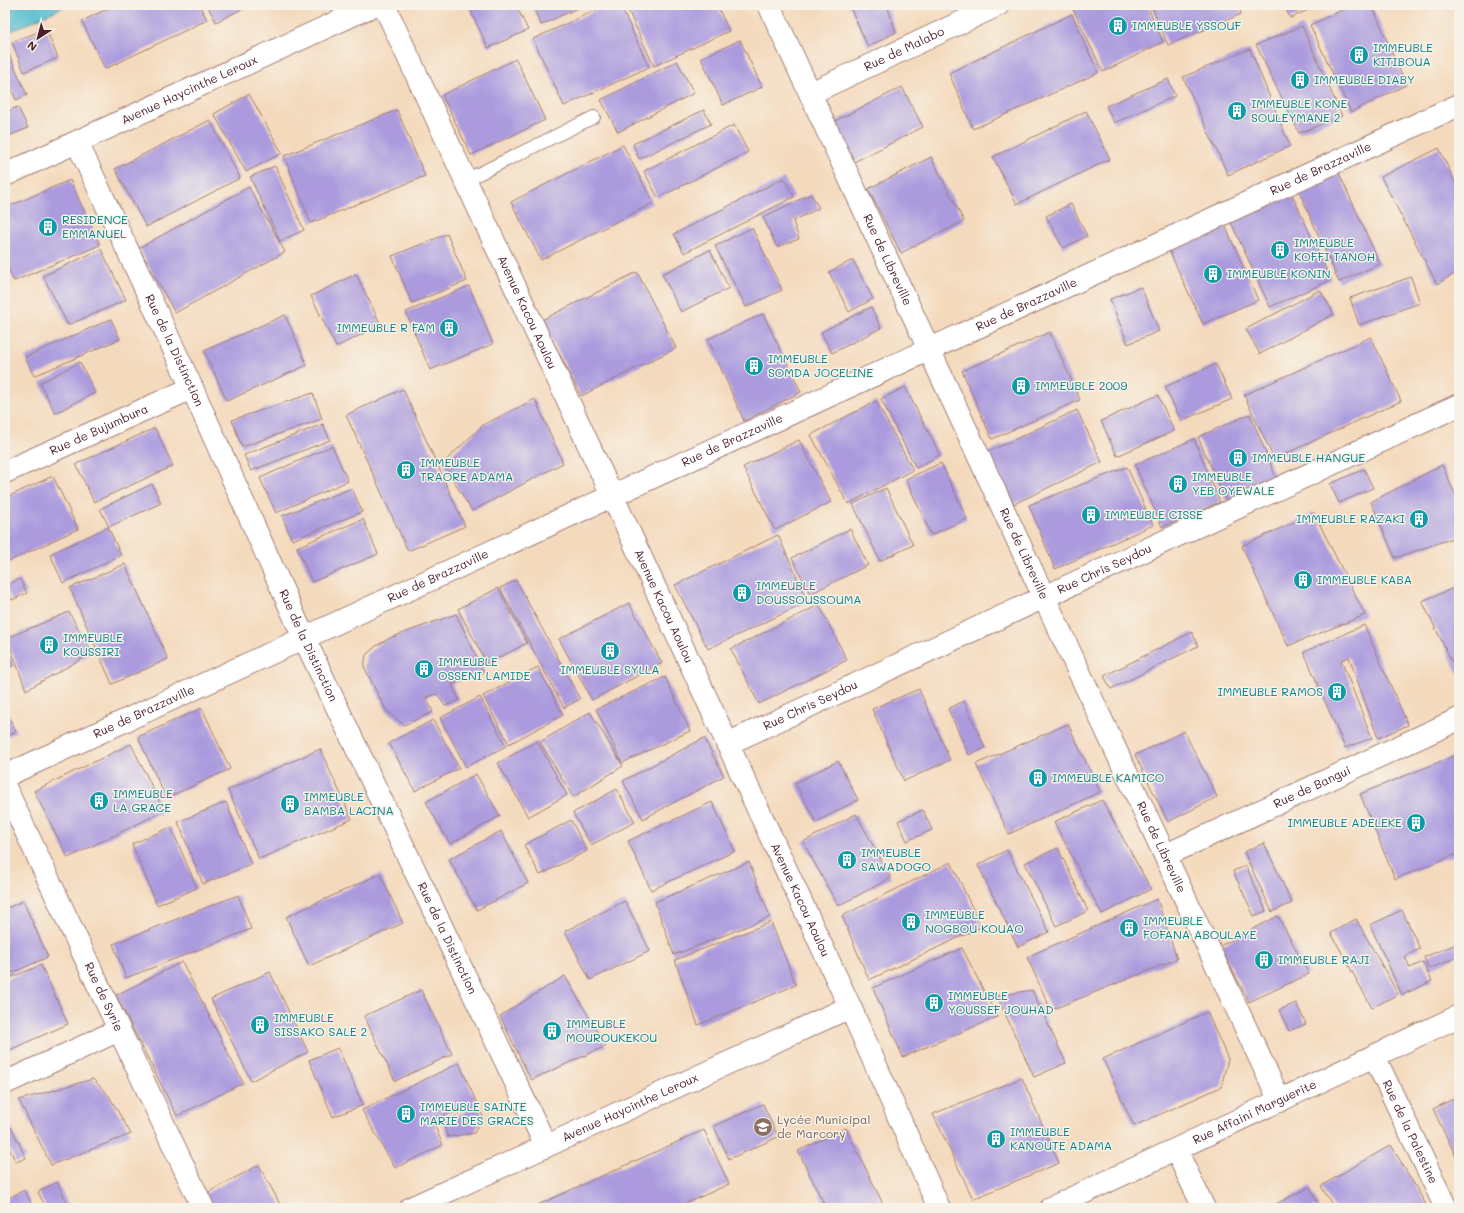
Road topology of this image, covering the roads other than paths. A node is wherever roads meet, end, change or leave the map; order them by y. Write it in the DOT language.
graph roads {
  1 [pos="374,5"];
  2 [pos="384,5"];
  3 [pos="769,5"];
  4 [pos="998,5"];
  5 [pos="811,93"];
  6 [pos="1459,105"];
  7 [pos="594,117"];
  8 [pos="77,142"];
  9 [pos="5,175"];
  10 [pos="466,180"];
  11 [pos="930,349"];
  12 [pos="192,388"];
  13 [pos="1459,405"];
  14 [pos="5,472"];
  15 [pos="612,496"];
  16 [pos="1044,597"];
  17 [pos="304,638"];
  18 [pos="1459,719"];
  19 [pos="727,744"];
  20 [pos="5,776"];
  21 [pos="5,787"];
  22 [pos="1166,854"];
  23 [pos="850,1007"];
  24 [pos="1459,1016"];
  25 [pos="119,1030"];
  26 [pos="1374,1056"];
  27 [pos="5,1083"];
  28 [pos="1280,1100"];
  29 [pos="546,1146"];
  30 [pos="1176,1150"];
  31 [pos="203,1208"];
  32 [pos="411,1208"];
  33 [pos="940,1208"];
  34 [pos="1051,1208"];
  35 [pos="1204,1208"];
  36 [pos="1446,1208"];
  1 -- 8 [label="street, Avenue Haycinthe Leroux"];
  2 -- 10 [label="street, Avenue Kacou Aoulou"];
  3 -- 5 [label="street, Rue de Libreville"];
  4 -- 5 [label="street, Rue de Malabo"];
  5 -- 11 [label="street, Rue de Libreville"];
  6 -- 11 [label="street, Rue de Brazzaville"];
  7 -- 10 [label="lane"];
  8 -- 9 [label="street, Avenue Haycinthe Leroux"];
  8 -- 12 [label="street, Rue de la Distinction"];
  10 -- 15 [label="street, Avenue Kacou Aoulou"];
  11 -- 15 [label="street, Rue de Brazzaville"];
  11 -- 16 [label="street, Rue de Libreville"];
  12 -- 14 [label="street, Rue de Bujumbura"];
  12 -- 17 [label="street, Rue de la Distinction"];
  13 -- 16 [label="street, Rue Chris Seydou"];
  15 -- 17 [label="street, Rue de Brazzaville"];
  15 -- 19 [label="street, Avenue Kacou Aoulou"];
  16 -- 19 [label="street, Rue Chris Seydou"];
  16 -- 22 [label="street, Rue de Libreville"];
  17 -- 20 [label="street, Rue de Brazzaville"];
  17 -- 29 [label="street, Rue de la Distinction"];
  18 -- 22 [label="street, Rue de Bangui"];
  19 -- 23 [label="street, Avenue Kacou Aoulou"];
  21 -- 25 [label="street, Rue de Syrie"];
  22 -- 28 [label="street, Rue de Libreville"];
  23 -- 29 [label="street, Avenue Haycinthe Leroux"];
  23 -- 33 [label="street, Avenue Kacou Aoulou"];
  24 -- 26 [label="street, Rue Affaini Marguerite"];
  25 -- 27 [label="street"];
  25 -- 31 [label="street, Rue de Syrie"];
  26 -- 28 [label="street, Rue Affaini Marguerite"];
  26 -- 36 [label="street, Rue de la Palestine"];
  28 -- 30 [label="street, Rue Affaini Marguerite"];
  29 -- 32 [label="street, Avenue Haycinthe Leroux"];
  30 -- 34 [label="street, Rue Affaini Marguerite"];
  30 -- 35 [label="street"];
}
